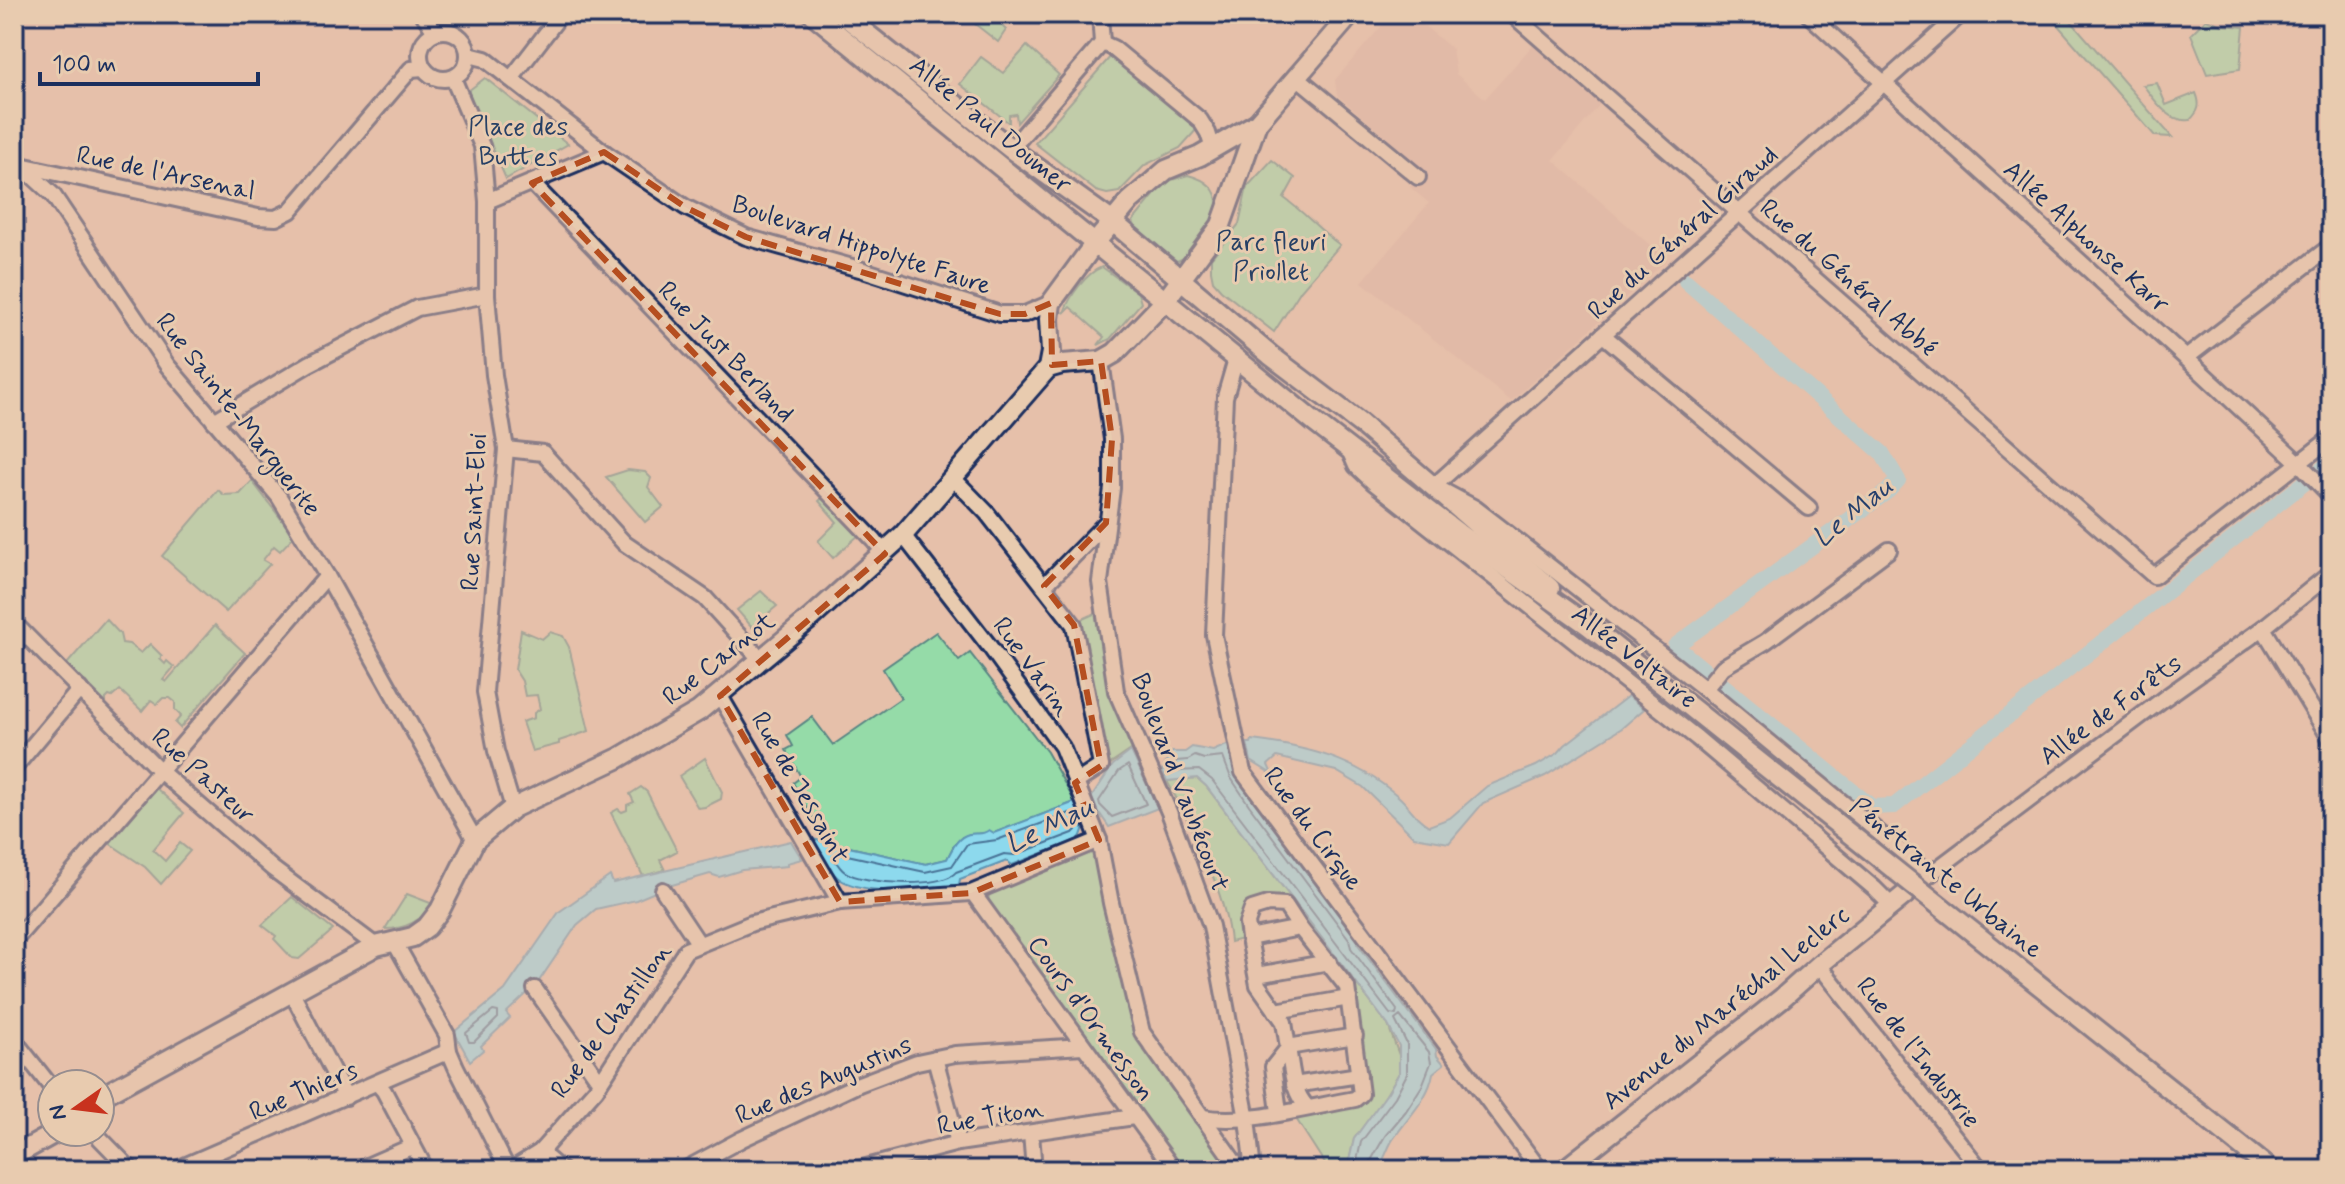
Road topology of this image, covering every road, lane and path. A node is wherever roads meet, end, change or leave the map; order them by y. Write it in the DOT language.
graph roads {
  1 [pos="423,14"];
  2 [pos="561,14"];
  3 [pos="842,14"];
  4 [pos="1100,14"];
  5 [pos="1351,14"];
  6 [pos="1512,14"];
  7 [pos="1808,14"];
  8 [pos="1961,14"];
  9 [pos="814,15"];
  10 [pos="435,32"];
  11 [pos="1102,43"];
  12 [pos="469,55"];
  13 [pos="423,68"];
  14 [pos="1297,77"];
  15 [pos="453,78"];
  16 [pos="511,79"];
  17 [pos="1884,84"];
  18 [pos="1257,123"];
  19 [pos="1011,149"];
  20 [pos="1213,149"];
  21 [pos="604,152"];
  22 [pos="19,163"];
  23 [pos="1238,173"];
  24 [pos="1418,177"];
  25 [pos="532,183"];
  26 [pos="487,201"];
  27 [pos="1739,213"];
  28 [pos="1113,222"];
  29 [pos="1095,243"];
  30 [pos="2331,246"];
  31 [pos="1182,280"];
  32 [pos="487,295"];
  33 [pos="1165,301"];
  34 [pos="1050,311"];
  35 [pos="1603,335"];
  36 [pos="2186,358"];
  37 [pos="1236,359"];
  38 [pos="1095,361"];
  39 [pos="1048,368"];
  40 [pos="214,421"];
  41 [pos="2331,438"];
  42 [pos="506,449"];
  43 [pos="1349,449"];
  44 [pos="2300,464"];
  45 [pos="954,479"];
  46 [pos="1434,486"];
  47 [pos="2328,492"];
  48 [pos="1809,508"];
  49 [pos="1106,523"];
  50 [pos="903,535"];
  51 [pos="1889,550"];
  52 [pos="885,554"];
  53 [pos="2331,573"];
  54 [pos="327,576"];
  55 [pos="1044,586"];
  56 [pos="14,623"];
  57 [pos="1589,626"];
  58 [pos="2263,628"];
  59 [pos="761,660"];
  60 [pos="1708,686"];
  61 [pos="80,689"];
  62 [pos="720,696"];
  63 [pos="2331,740"];
  64 [pos="14,768"];
  65 [pos="161,772"];
  66 [pos="1075,783"];
  67 [pos="513,808"];
  68 [pos="475,840"];
  69 [pos="1099,840"];
  70 [pos="1924,879"];
  71 [pos="663,890"];
  72 [pos="973,893"];
  73 [pos="840,902"];
  74 [pos="1891,905"];
  75 [pos="1300,928"];
  76 [pos="1249,938"];
  77 [pos="14,941"];
  78 [pos="385,943"];
  79 [pos="699,944"];
  80 [pos="1329,962"];
  81 [pos="1819,965"];
  82 [pos="1257,975"];
  83 [pos="535,989"];
  84 [pos="292,993"];
  85 [pos="1349,998"];
  86 [pos="1276,1011"];
  87 [pos="1355,1036"];
  88 [pos="14,1040"];
  89 [pos="1083,1046"];
  90 [pos="1288,1048"];
  91 [pos="449,1051"];
  92 [pos="935,1058"];
  93 [pos="36,1068"];
  94 [pos="1359,1075"];
  95 [pos="600,1082"];
  96 [pos="378,1084"];
  97 [pos="1295,1086"];
  98 [pos="116,1088"];
  99 [pos="346,1097"];
  100 [pos="1307,1107"];
  101 [pos="1279,1112"];
  102 [pos="1134,1117"];
  103 [pos="1202,1117"];
  104 [pos="1247,1119"];
  105 [pos="1031,1133"];
  106 [pos="1215,1135"];
  107 [pos="958,1143"];
  108 [pos="36,1144"];
  109 [pos="413,1146"];
  110 [pos="110,1148"];
  111 [pos="540,1152"];
  112 [pos="14,1156"];
  113 [pos="131,1170"];
  114 [pos="175,1170"];
  115 [pos="358,1170"];
  116 [pos="426,1170"];
  117 [pos="509,1170"];
  118 [pos="561,1170"];
  119 [pos="684,1170"];
  120 [pos="855,1170"];
  121 [pos="1034,1170"];
  122 [pos="1174,1170"];
  123 [pos="1240,1170"];
  124 [pos="1253,1170"];
  125 [pos="1540,1170"];
  126 [pos="1564,1170"];
  127 [pos="1981,1170"];
  128 [pos="2271,1170"];
  1 -- 10 [label="street"];
  2 -- 16 [label="street"];
  3 -- 19 [label="main road, Allée Paul Doumer"];
  4 -- 11 [label="street"];
  5 -- 14 [label="main road"];
  6 -- 27 [label="street, Rue du Général Abbé"];
  7 -- 17 [label="street, Allée Alphonse Karr"];
  8 -- 17 [label="street, Rue du Général Giraud"];
  9 -- 29 [label="main road, Allée Paul Doumer"];
  10 -- 12 [label="street"];
  10 -- 13 [label="street"];
  11 -- 19 [label="street"];
  11 -- 20 [label="street"];
  12 -- 15 [label="street"];
  12 -- 16 [label="street, Boulevard Hippolyte Faure"];
  13 -- 15 [label="street"];
  13 -- 22 [label="street, Rue de l'Arsenal"];
  14 -- 18 [label="main road"];
  14 -- 24 [label="street"];
  15 -- 26 [label="street, Rue Saint-Eloi"];
  16 -- 21 [label="street, Boulevard Hippolyte Faure"];
  17 -- 27 [label="street, Rue du Général Giraud"];
  17 -- 36 [label="street, Allée Alphonse Karr"];
  18 -- 20 [label="main road"];
  18 -- 23 [label="main road"];
  19 -- 28 [label="main road, Allée Paul Doumer"];
  20 -- 23 [label="main road"];
  20 -- 28 [label="main road"];
  21 -- 25 [label="street"];
  21 -- 34 [label="street, Boulevard Hippolyte Faure"];
  22 -- 40 [label="street, Rue Sainte-Marguerite"];
  23 -- 31 [label="main road"];
  25 -- 26 [label="street"];
  25 -- 52 [label="street, Rue Just Berland"];
  26 -- 32 [label="street, Rue Saint-Eloi"];
  27 -- 35 [label="street, Rue du Général Giraud"];
  27 -- 44 [label="street, Rue du Général Abbé"];
  28 -- 29 [label="main road"];
  28 -- 31 [label="main road, Allée Paul Doumer"];
  29 -- 33 [label="main road, Allée Paul Doumer"];
  29 -- 34 [label="main road"];
  30 -- 36 [label="street"];
  31 -- 33 [label="main road"];
  31 -- 46 [label="main road, Allée Voltaire"];
  32 -- 40 [label="street"];
  32 -- 42 [label="street, Rue Saint-Eloi"];
  33 -- 37 [label="main road, Allée Voltaire"];
  33 -- 38 [label="main road"];
  34 -- 38 [label="main road"];
  34 -- 39 [label="main road"];
  35 -- 46 [label="street, Rue du Général Giraud"];
  35 -- 48 [label="street"];
  36 -- 44 [label="street, Allée Alphonse Karr"];
  37 -- 43 [label="main road, Allée Voltaire"];
  37 -- 125 [label="street, Rue du Cirque"];
  38 -- 39 [label="main road"];
  38 -- 49 [label="street, Boulevard Vaubécourt"];
  39 -- 45 [label="main road, Rue Carnot"];
  40 -- 54 [label="street, Rue Sainte-Marguerite"];
  41 -- 44 [label="street"];
  42 -- 59 [label="street"];
  42 -- 67 [label="street, Rue Saint-Eloi"];
  43 -- 57 [label="main road, Allée Voltaire"];
  43 -- 74 [label="street, Allée Voltaire"];
  44 -- 47 [label="street, Allée Alphonse Karr"];
  45 -- 50 [label="main road, Rue Carnot"];
  45 -- 55 [label="street"];
  46 -- 57 [label="main road, Allée Voltaire"];
  46 -- 60 [label="street, Allée Voltaire"];
  49 -- 55 [label="street"];
  49 -- 104 [label="street, Boulevard Vaubécourt"];
  50 -- 52 [label="main road, Rue Carnot"];
  50 -- 66 [label="street, Rue Varin"];
  51 -- 60 [label="street"];
  52 -- 59 [label="main road, Rue Carnot"];
  53 -- 58 [label="street, Allée de Forêts"];
  54 -- 65 [label="street"];
  54 -- 68 [label="street, Rue Sainte-Marguerite"];
  55 -- 66 [label="street"];
  56 -- 61 [label="street, Rue Pasteur"];
  57 -- 128 [label="main road, Pénétrante Urbaine, bridge"];
  58 -- 63 [label="street"];
  58 -- 70 [label="street, Allée de Forêts"];
  59 -- 62 [label="main road, Rue Carnot"];
  60 -- 70 [label="street, Allée Voltaire"];
  61 -- 64 [label="street"];
  61 -- 65 [label="street, Rue Pasteur"];
  62 -- 67 [label="main road, Rue Carnot"];
  62 -- 73 [label="street, Rue de Jessaint"];
  65 -- 77 [label="street"];
  65 -- 78 [label="street, Rue Pasteur"];
  66 -- 69 [label="street, Rue Varin"];
  67 -- 68 [label="main road, Rue Carnot"];
  68 -- 78 [label="main road, Rue Carnot"];
  69 -- 72 [label="street, Rue de Chastillon"];
  69 -- 103 [label="street"];
  70 -- 74 [label="main road, Avenue du Maréchal Leclerc"];
  71 -- 79 [label="street"];
  72 -- 73 [label="street, Rue de Chastillon"];
  72 -- 89 [label="street, Cours d'Ormesson"];
  73 -- 79 [label="street, Rue de Chastillon"];
  74 -- 81 [label="main road, Avenue du Maréchal Leclerc"];
  75 -- 76 [label="street"];
  75 -- 76 [label="street"];
  75 -- 80 [label="street"];
  76 -- 82 [label="street"];
  78 -- 84 [label="main road, Rue Carnot"];
  78 -- 91 [label="street"];
  79 -- 95 [label="street, Rue de Chastillon"];
  80 -- 82 [label="street"];
  80 -- 85 [label="street"];
  81 -- 126 [label="main road, Avenue du Maréchal Leclerc"];
  81 -- 127 [label="street, Rue de l'Industrie"];
  82 -- 86 [label="street"];
  83 -- 95 [label="street"];
  84 -- 98 [label="main road, Rue Carnot"];
  84 -- 99 [label="street"];
  85 -- 86 [label="street"];
  85 -- 87 [label="street"];
  86 -- 90 [label="street"];
  87 -- 90 [label="street"];
  87 -- 94 [label="street"];
  88 -- 93 [label="street"];
  89 -- 92 [label="street, Rue des Augustins"];
  89 -- 102 [label="street, Cours d'Ormesson"];
  90 -- 97 [label="street"];
  90 -- 101 [label="street"];
  91 -- 96 [label="street, Rue Thiers"];
  91 -- 117 [label="street"];
  92 -- 107 [label="street"];
  92 -- 119 [label="street, Rue des Augustins"];
  94 -- 97 [label="street"];
  94 -- 100 [label="street"];
  95 -- 111 [label="street, Rue de Chastillon"];
  96 -- 99 [label="street, Rue Thiers"];
  96 -- 109 [label="street"];
  97 -- 100 [label="street"];
  97 -- 101 [label="street"];
  99 -- 114 [label="street, Rue Thiers"];
  100 -- 101 [label="street"];
  101 -- 104 [label="street"];
  102 -- 105 [label="street, Rue Titon"];
  102 -- 122 [label="street, Cours d'Ormesson"];
  103 -- 104 [label="street"];
  103 -- 106 [label="street"];
  104 -- 106 [label="street"];
  104 -- 124 [label="street, Boulevard Vaubécourt"];
  105 -- 107 [label="street, Rue Titon"];
  105 -- 121 [label="street"];
  106 -- 123 [label="street"];
  107 -- 120 [label="street, Rue Titon"];
  108 -- 112 [label="main road"];
  109 -- 115 [label="street"];
  109 -- 116 [label="street"];
  110 -- 113 [label="street"];
  111 -- 117 [label="street, Rue de Chastillon"];
  111 -- 118 [label="street"];
}
